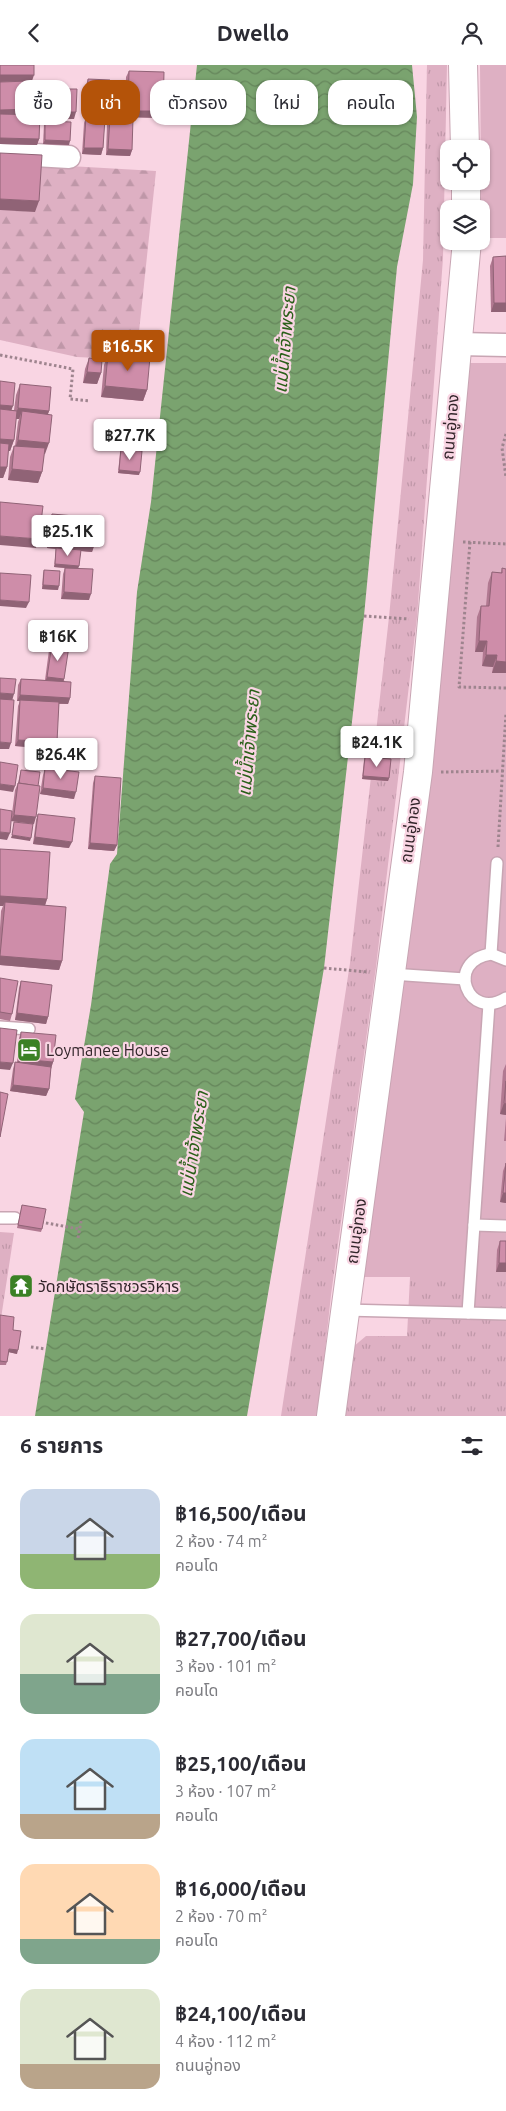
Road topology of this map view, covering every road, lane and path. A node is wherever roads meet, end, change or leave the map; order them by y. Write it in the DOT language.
graph roads {
  1 [pos="463,65"];
  2 [pos="465,140"];
  3 [pos="0,153"];
  4 [pos="69,157"];
  5 [pos="466,250"];
  6 [pos="458,344"];
  7 [pos="506,345"];
  8 [pos="0,355"];
  9 [pos="90,401"];
  10 [pos="506,434"];
  11 [pos="506,477"];
  12 [pos="506,544"];
  13 [pos="364,616"];
  14 [pos="389,617"];
  15 [pos="506,688"];
  16 [pos="506,713"];
  17 [pos="504,771"];
  18 [pos="418,772"];
  19 [pos="497,863"];
  20 [pos="490,954"];
  21 [pos="506,960"];
  22 [pos="324,968"];
  23 [pos="349,970"];
  24 [pos="391,974"];
  25 [pos="465,979"];
  26 [pos="506,998"];
  27 [pos="489,1004"];
  28 [pos="0,1027"];
  29 [pos="29,1029"];
  30 [pos="0,1217"];
  31 [pos="15,1218"];
  32 [pos="81,1221"];
  33 [pos="474,1225"];
  34 [pos="506,1226"];
  35 [pos="79,1229"];
  36 [pos="78,1238"];
  37 [pos="345,1310"];
  38 [pos="468,1313"];
  39 [pos="506,1314"];
  40 [pos="31,1347"];
  41 [pos="46,1349"];
  42 [pos="331,1416"];
  1 -- 2 [label="main road"];
  3 -- 4 [label="street"];
  5 -- 6 [label="main road, ถนนอู่ทอง"];
  6 -- 7 [label="street"];
  6 -- 18 [label="main road, ถนนอู่ทอง"];
  8 -- 9 [label="path"];
  10 -- 11 [label="path"];
  12 -- 15 [label="path"];
  13 -- 14 [label="path"];
  16 -- 17 [label="path"];
  17 -- 18 [label="path"];
  17 -- 19 [label="path"];
  18 -- 24 [label="main road, ถนนอู่ทอง"];
  19 -- 20 [label="lane"];
  20 -- 21 [label="lane"];
  20 -- 25 [label="lane"];
  22 -- 23 [label="path"];
  24 -- 25 [label="lane"];
  24 -- 37 [label="main road, ถนนอู่ทอง"];
  25 -- 27 [label="lane"];
  26 -- 27 [label="lane"];
  27 -- 33 [label="lane"];
  28 -- 29 [label="lane"];
  30 -- 31 [label="lane"];
  31 -- 35 [label="path"];
  32 -- 35 [label="path"];
  33 -- 34 [label="lane"];
  33 -- 38 [label="lane"];
  35 -- 36 [label="path"];
  37 -- 38 [label="lane"];
  37 -- 42 [label="main road, ถนนอู่ทอง"];
  38 -- 39 [label="lane"];
  40 -- 41 [label="path"];
}
